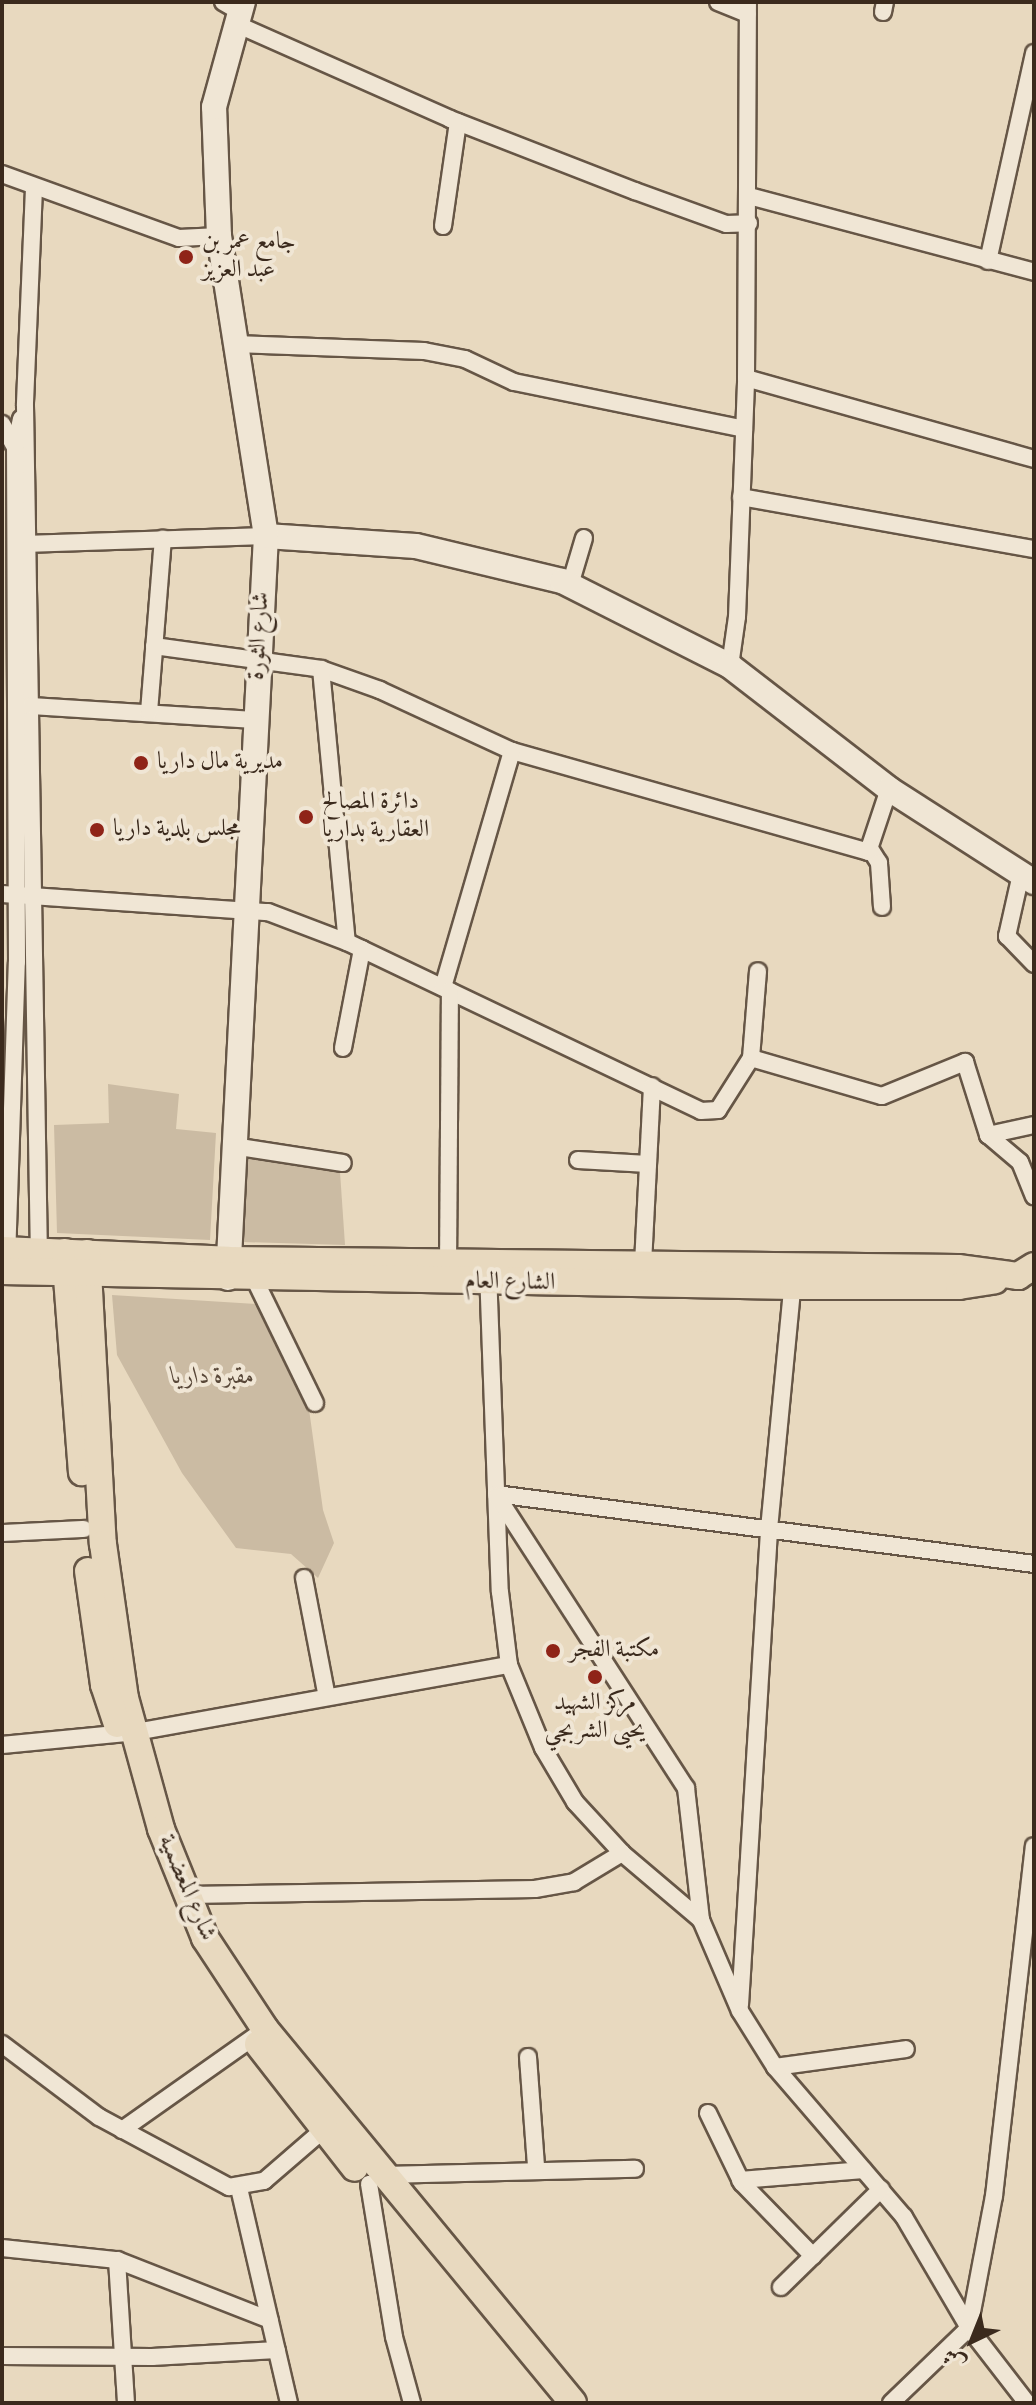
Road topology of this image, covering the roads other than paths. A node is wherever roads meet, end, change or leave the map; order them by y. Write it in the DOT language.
graph roads {
  1 [pos="718,2"];
  2 [pos="748,8"];
  3 [pos="235,10"];
  4 [pos="1034,53"];
  5 [pos="458,122"];
  6 [pos="2,174"];
  7 [pos="34,188"];
  8 [pos="749,196"];
  9 [pos="749,223"];
  10 [pos="443,226"];
  11 [pos="219,236"];
  12 [pos="988,261"];
  13 [pos="1034,272"];
  14 [pos="235,344"];
  15 [pos="746,378"];
  16 [pos="25,406"];
  17 [pos="2,424"];
  18 [pos="744,429"];
  19 [pos="15,447"];
  20 [pos="1034,459"];
  21 [pos="741,497"];
  22 [pos="266,536"];
  23 [pos="584,538"];
  24 [pos="163,539"];
  25 [pos="23,544"];
  26 [pos="1034,549"];
  27 [pos="570,585"];
  28 [pos="154,646"];
  29 [pos="258,659"];
  30 [pos="730,666"];
  31 [pos="321,669"];
  32 [pos="31,706"];
  33 [pos="149,712"];
  34 [pos="255,720"];
  35 [pos="7,732"];
  36 [pos="512,751"];
  37 [pos="889,789"];
  38 [pos="869,847"];
  39 [pos="1027,878"];
  40 [pos="9,895"];
  41 [pos="36,897"];
  42 [pos="882,907"];
  43 [pos="243,910"];
  44 [pos="354,945"];
  45 [pos="9,962"];
  46 [pos="1034,964"];
  47 [pos="758,971"];
  48 [pos="446,989"];
  49 [pos="343,1048"];
  50 [pos="751,1058"];
  51 [pos="652,1086"];
  52 [pos="8,1110"];
  53 [pos="1034,1125"];
  54 [pos="988,1135"];
  55 [pos="233,1146"];
  56 [pos="578,1160"];
  57 [pos="343,1163"];
  58 [pos="648,1164"];
  59 [pos="1034,1196"];
  60 [pos="9,1219"];
  61 [pos="39,1223"];
  62 [pos="4,1261"];
  63 [pos="64,1262"];
  64 [pos="643,1264"];
  65 [pos="237,1272"];
  66 [pos="448,1272"];
  67 [pos="488,1272"];
  68 [pos="1029,1274"];
  69 [pos="793,1276"];
  70 [pos="315,1403"];
  71 [pos="496,1494"];
  72 [pos="84,1529"];
  73 [pos="769,1529"];
  74 [pos="2,1533"];
  75 [pos="1034,1564"];
  76 [pos="304,1578"];
  77 [pos="509,1665"];
  78 [pos="327,1697"];
  79 [pos="128,1732"];
  80 [pos="2,1745"];
  81 [pos="1034,1846"];
  82 [pos="622,1853"];
  83 [pos="189,1895"];
  84 [pos="1030,1918"];
  85 [pos="701,1920"];
  86 [pos="740,2011"];
  87 [pos="260,2034"];
  88 [pos="2,2044"];
  89 [pos="906,2049"];
  90 [pos="528,2057"];
  91 [pos="775,2067"];
  92 [pos="708,2113"];
  93 [pos="330,2124"];
  94 [pos="122,2130"];
  95 [pos="536,2167"];
  96 [pos="635,2169"];
  97 [pos="864,2170"];
  98 [pos="376,2180"];
  99 [pos="740,2180"];
  100 [pos="239,2188"];
  101 [pos="881,2189"];
  102 [pos="2,2248"];
  103 [pos="813,2256"];
  104 [pos="117,2260"];
  105 [pos="781,2287"];
  106 [pos="270,2320"];
  107 [pos="969,2328"];
  108 [pos="277,2350"];
  109 [pos="2,2356"];
  110 [pos="123,2357"];
  111 [pos="126,2403"];
  112 [pos="289,2403"];
  113 [pos="412,2403"];
  114 [pos="550,2403"];
  115 [pos="573,2403"];
  116 [pos="891,2403"];
  117 [pos="1027,2403"];
  1 -- 2 [label="street"];
  2 -- 8 [label="street"];
  3 -- 5 [label="street"];
  3 -- 11 [label="main road, شارع الثورة"];
  4 -- 12 [label="street"];
  5 -- 9 [label="street"];
  5 -- 10 [label="street"];
  6 -- 7 [label="street"];
  7 -- 11 [label="street"];
  7 -- 16 [label="street"];
  8 -- 9 [label="street"];
  8 -- 12 [label="street"];
  9 -- 15 [label="street"];
  11 -- 14 [label="main road, شارع الثورة"];
  12 -- 13 [label="street"];
  14 -- 18 [label="street"];
  14 -- 22 [label="main road, شارع الثورة"];
  15 -- 18 [label="street"];
  15 -- 20 [label="street"];
  16 -- 19 [label="street"];
  16 -- 25 [label="street"];
  17 -- 19 [label="street"];
  18 -- 21 [label="street"];
  19 -- 25 [label="street"];
  21 -- 26 [label="street"];
  21 -- 30 [label="street"];
  22 -- 24 [label="street"];
  22 -- 27 [label="main road"];
  22 -- 29 [label="main road, شارع الثورة"];
  23 -- 27 [label="street"];
  24 -- 25 [label="street"];
  24 -- 28 [label="street"];
  25 -- 32 [label="street"];
  25 -- 35 [label="street"];
  27 -- 30 [label="main road"];
  28 -- 29 [label="street"];
  28 -- 33 [label="street"];
  29 -- 31 [label="street"];
  29 -- 34 [label="main road, شارع الثورة"];
  30 -- 37 [label="main road"];
  31 -- 36 [label="street"];
  31 -- 44 [label="street"];
  32 -- 33 [label="street"];
  32 -- 41 [label="street"];
  33 -- 34 [label="street"];
  34 -- 43 [label="main road, شارع الثورة"];
  35 -- 40 [label="street"];
  36 -- 38 [label="street"];
  36 -- 48 [label="street"];
  37 -- 38 [label="street"];
  37 -- 39 [label="main road"];
  38 -- 42 [label="street"];
  39 -- 46 [label="street"];
  40 -- 41 [label="street"];
  40 -- 45 [label="street"];
  41 -- 43 [label="street"];
  41 -- 61 [label="street"];
  43 -- 44 [label="street"];
  43 -- 55 [label="main road, شارع الثورة"];
  44 -- 48 [label="street"];
  44 -- 49 [label="street"];
  45 -- 52 [label="street"];
  47 -- 50 [label="street"];
  48 -- 51 [label="street"];
  48 -- 66 [label="street"];
  50 -- 51 [label="street"];
  50 -- 54 [label="street"];
  51 -- 58 [label="street"];
  52 -- 60 [label="street"];
  53 -- 54 [label="street"];
  54 -- 59 [label="street"];
  55 -- 57 [label="street"];
  55 -- 65 [label="main road, شارع الثورة"];
  56 -- 58 [label="street"];
  58 -- 64 [label="street"];
  60 -- 61 [label="street"];
  60 -- 62 [label="street"];
  61 -- 63 [label="street"];
  62 -- 63 [label="main road, الشارع العام"];
  63 -- 65 [label="main road, الشارع العام"];
  63 -- 72 [label="main road, شارع المعضمية"];
  63 -- 79 [label="main road, شارع المعضمية"];
  64 -- 67 [label="main road"];
  64 -- 69 [label="main road"];
  65 -- 66 [label="main road, الشارع العام"];
  65 -- 70 [label="street"];
  66 -- 67 [label="main road, الشارع العام"];
  67 -- 69 [label="main road, الشارع العام"];
  67 -- 71 [label="street"];
  68 -- 69 [label="main road, الشارع العام"];
  69 -- 73 [label="street"];
  71 -- 73 [label="street"];
  71 -- 77 [label="street"];
  71 -- 85 [label="street"];
  72 -- 74 [label="street"];
  72 -- 79 [label="main road, شارع المعضمية"];
  73 -- 75 [label="street"];
  73 -- 86 [label="street"];
  76 -- 78 [label="street"];
  77 -- 78 [label="street"];
  77 -- 82 [label="street"];
  78 -- 79 [label="street"];
  79 -- 80 [label="street"];
  79 -- 83 [label="main road, شارع المعضمية"];
  79 -- 87 [label="main road, شارع المعضمية"];
  81 -- 84 [label="street"];
  82 -- 83 [label="street"];
  82 -- 85 [label="street"];
  83 -- 87 [label="main road, شارع المعضمية"];
  84 -- 107 [label="street"];
  85 -- 86 [label="street"];
  86 -- 91 [label="street"];
  87 -- 93 [label="main road, شارع المعضمية"];
  87 -- 94 [label="street"];
  88 -- 94 [label="street"];
  89 -- 91 [label="street"];
  90 -- 95 [label="street"];
  91 -- 97 [label="street"];
  92 -- 99 [label="street"];
  93 -- 98 [label="main road, شارع المعضمية"];
  93 -- 100 [label="street"];
  94 -- 100 [label="street"];
  95 -- 96 [label="street"];
  95 -- 98 [label="street"];
  97 -- 99 [label="street"];
  97 -- 101 [label="street"];
  98 -- 113 [label="street"];
  98 -- 114 [label="main road, شارع المعضمية"];
  98 -- 115 [label="main road, شارع المعضمية"];
  99 -- 103 [label="street"];
  100 -- 106 [label="street"];
  101 -- 103 [label="street"];
  101 -- 107 [label="street"];
  102 -- 104 [label="street"];
  103 -- 105 [label="street"];
  104 -- 106 [label="street"];
  104 -- 110 [label="street"];
  106 -- 108 [label="street"];
  107 -- 116 [label="street"];
  107 -- 117 [label="street"];
  108 -- 110 [label="street"];
  108 -- 112 [label="street"];
  109 -- 110 [label="street"];
  110 -- 111 [label="street"];
}
